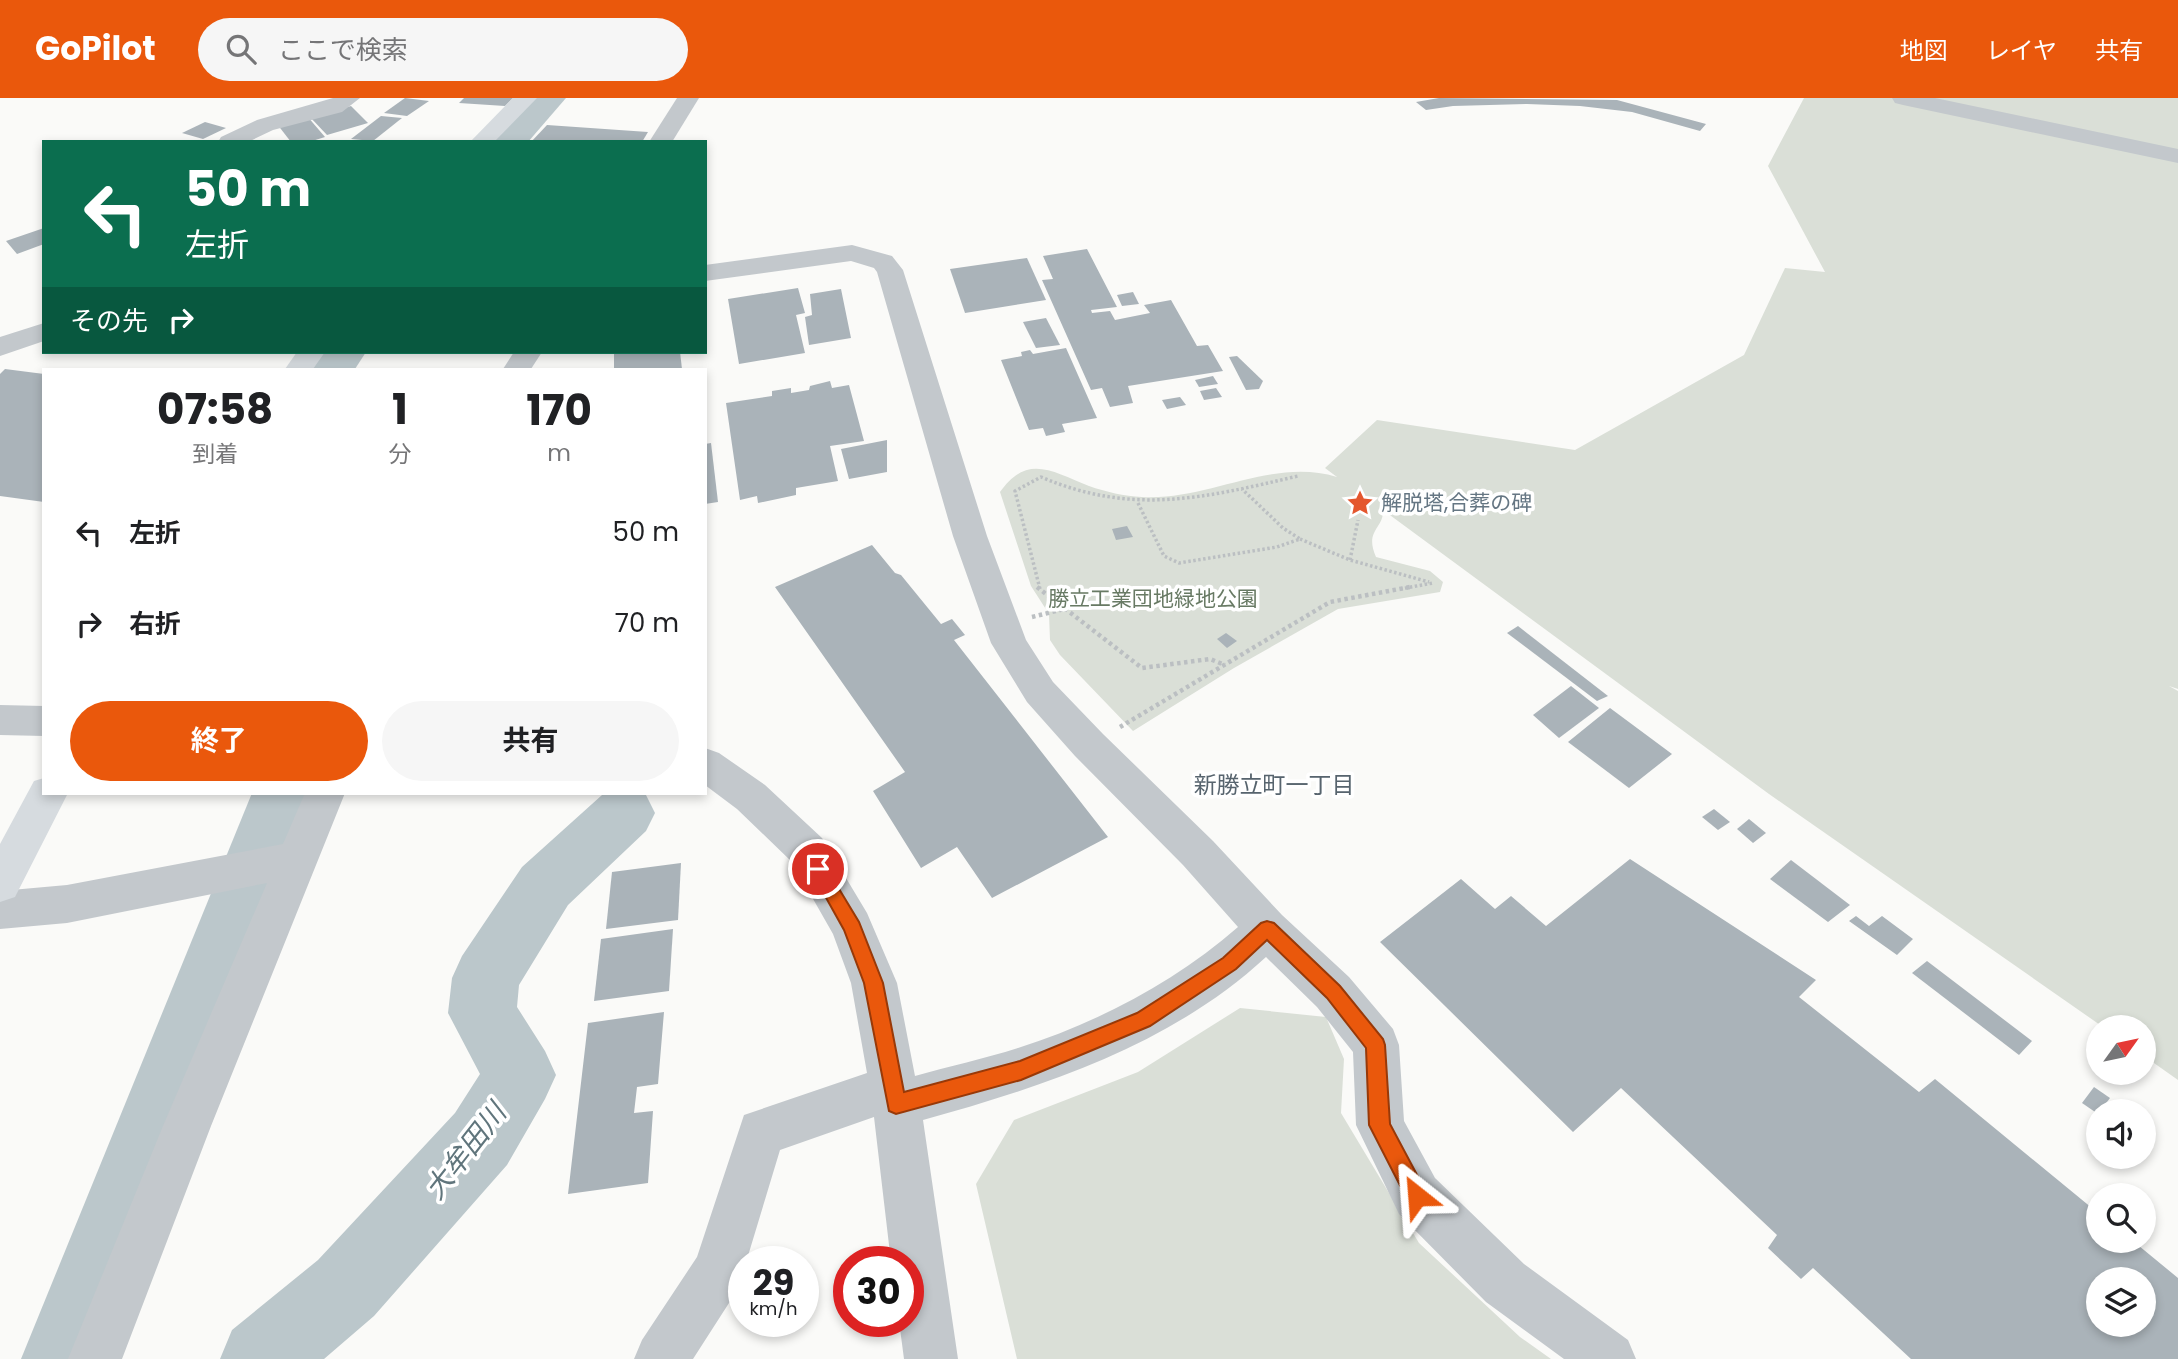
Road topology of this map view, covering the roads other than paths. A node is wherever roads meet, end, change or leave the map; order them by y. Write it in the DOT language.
graph roads {
  1 [pos="349,98"];
  2 [pos="526,98"];
  3 [pos="688,98"];
  4 [pos="1903,98"];
  5 [pos="233,140"];
  6 [pos="483,140"];
  7 [pos="661,140"];
  8 [pos="2178,156"];
  9 [pos="707,274"];
  10 [pos="42,332"];
  11 [pos="0,346"];
  12 [pos="0,720"];
  13 [pos="42,721"];
  14 [pos="707,765"];
  15 [pos="47,795"];
  16 [pos="324,795"];
  17 [pos="288,861"];
  18 [pos="0,884"];
  19 [pos="0,910"];
  20 [pos="1267,929"];
  21 [pos="894,1096"];
  22 [pos="95,1359"];
  23 [pos="661,1359"];
  24 [pos="931,1359"];
  25 [pos="1609,1359"];
  1 -- 5 [label="street"];
  2 -- 6 [label="main road"];
  3 -- 7 [label="street"];
  4 -- 8 [label="street"];
  9 -- 20 [label="street"];
  10 -- 11 [label="street"];
  12 -- 13 [label="street"];
  14 -- 21 [label="street"];
  15 -- 18 [label="main road"];
  16 -- 17 [label="street"];
  17 -- 19 [label="street"];
  17 -- 22 [label="street"];
  20 -- 21 [label="street"];
  20 -- 25 [label="street"];
  21 -- 23 [label="street"];
  21 -- 24 [label="street"];
}
